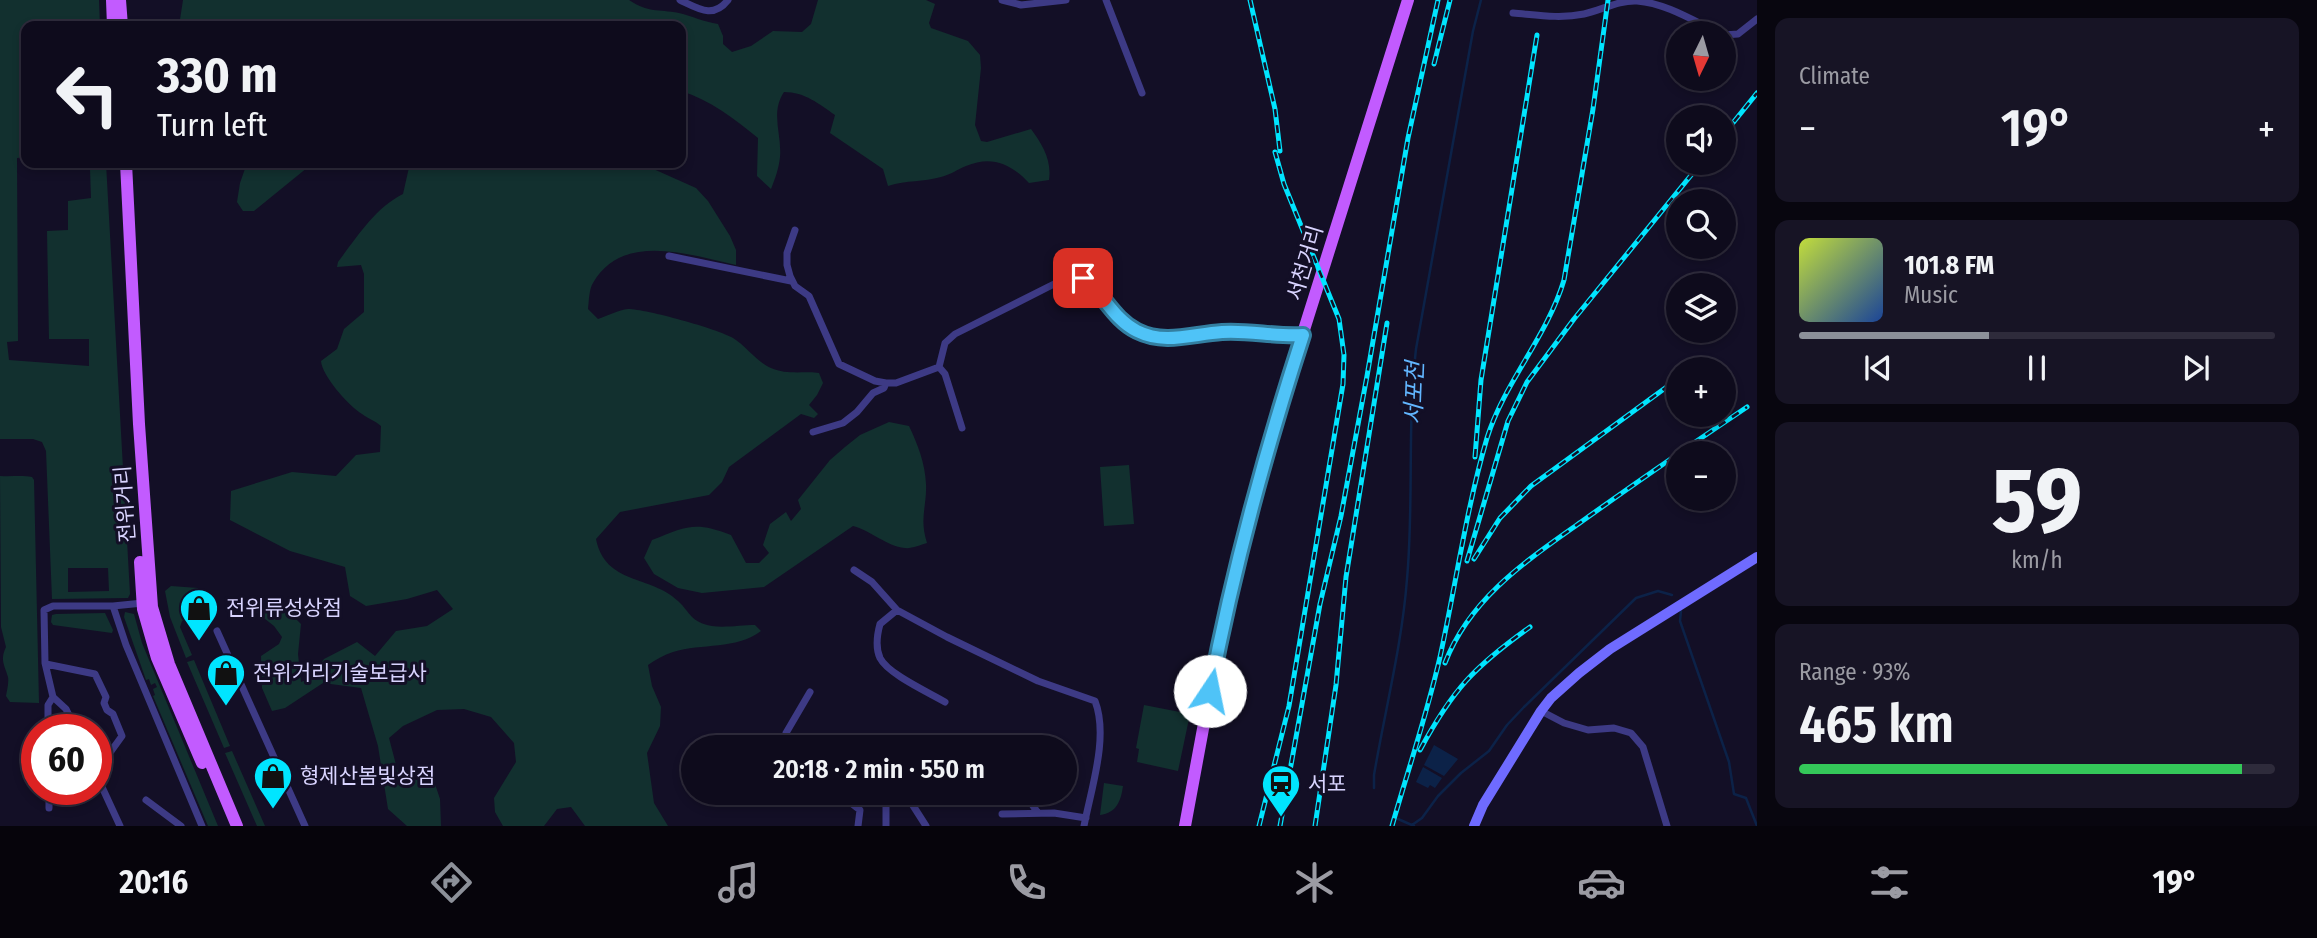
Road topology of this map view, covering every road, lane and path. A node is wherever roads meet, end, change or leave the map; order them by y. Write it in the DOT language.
graph roads {
  1 [pos="112,0"];
  2 [pos="121,0"];
  3 [pos="680,0"];
  4 [pos="728,0"];
  5 [pos="1002,0"];
  6 [pos="1066,0"];
  7 [pos="1106,0"];
  8 [pos="1408,0"];
  9 [pos="1513,13"];
  10 [pos="1757,19"];
  11 [pos="113,21"];
  12 [pos="122,21"];
  13 [pos="1693,21"];
  14 [pos="1736,34"];
  15 [pos="1142,93"];
  16 [pos="120,168"];
  17 [pos="126,168"];
  18 [pos="795,230"];
  19 [pos="669,256"];
  20 [pos="792,281"];
  21 [pos="1303,335"];
  22 [pos="939,367"];
  23 [pos="886,383"];
  24 [pos="962,428"];
  25 [pos="813,432"];
  26 [pos="1757,557"];
  27 [pos="854,570"];
  28 [pos="143,603"];
  29 [pos="113,606"];
  30 [pos="897,610"];
  31 [pos="217,631"];
  32 [pos="46,664"];
  33 [pos="810,692"];
  34 [pos="53,697"];
  35 [pos="945,702"];
  36 [pos="1541,711"];
  37 [pos="48,714"];
  38 [pos="68,714"];
  39 [pos="786,735"];
  40 [pos="112,752"];
  41 [pos="146,800"];
  42 [pos="110,805"];
  43 [pos="854,805"];
  44 [pos="886,805"];
  45 [pos="913,805"];
  46 [pos="1032,805"];
  47 [pos="1038,813"];
  48 [pos="1002,814"];
  49 [pos="1085,822"];
  50 [pos="120,826"];
  51 [pos="181,826"];
  52 [pos="202,826"];
  53 [pos="228,826"];
  54 [pos="237,826"];
  55 [pos="305,826"];
  56 [pos="858,826"];
  57 [pos="886,826"];
  58 [pos="926,826"];
  59 [pos="1185,826"];
  60 [pos="1474,826"];
  61 [pos="1667,826"];
  1 -- 11 [label="main road"];
  2 -- 12 [label="main road"];
  3 -- 4 [label="street"];
  5 -- 6 [label="street"];
  7 -- 15 [label="street"];
  8 -- 21 [label="main road, 서천거리"];
  9 -- 13 [label="street"];
  10 -- 14 [label="street"];
  16 -- 28 [label="main road, 전위거리"];
  17 -- 54 [label="main road, 전위거리"];
  18 -- 20 [label="street"];
  19 -- 20 [label="street"];
  20 -- 23 [label="street"];
  21 -- 22 [label="street"];
  21 -- 59 [label="main road, 서천거리"];
  22 -- 23 [label="street"];
  22 -- 24 [label="street"];
  23 -- 25 [label="street"];
  26 -- 36 [label="street"];
  27 -- 30 [label="street"];
  28 -- 29 [label="street"];
  28 -- 53 [label="main road, 전위거리"];
  29 -- 32 [label="street"];
  29 -- 52 [label="street"];
  30 -- 35 [label="street"];
  30 -- 49 [label="street"];
  31 -- 55 [label="street"];
  32 -- 34 [label="street"];
  32 -- 40 [label="street"];
  33 -- 39 [label="street"];
  34 -- 37 [label="street"];
  34 -- 38 [label="street"];
  36 -- 60 [label="street"];
  36 -- 61 [label="street"];
  41 -- 51 [label="street"];
  42 -- 50 [label="street"];
  43 -- 56 [label="street"];
  44 -- 57 [label="street"];
  45 -- 58 [label="street"];
  46 -- 47 [label="street"];
  47 -- 48 [label="street"];
  47 -- 49 [label="street"];
}
